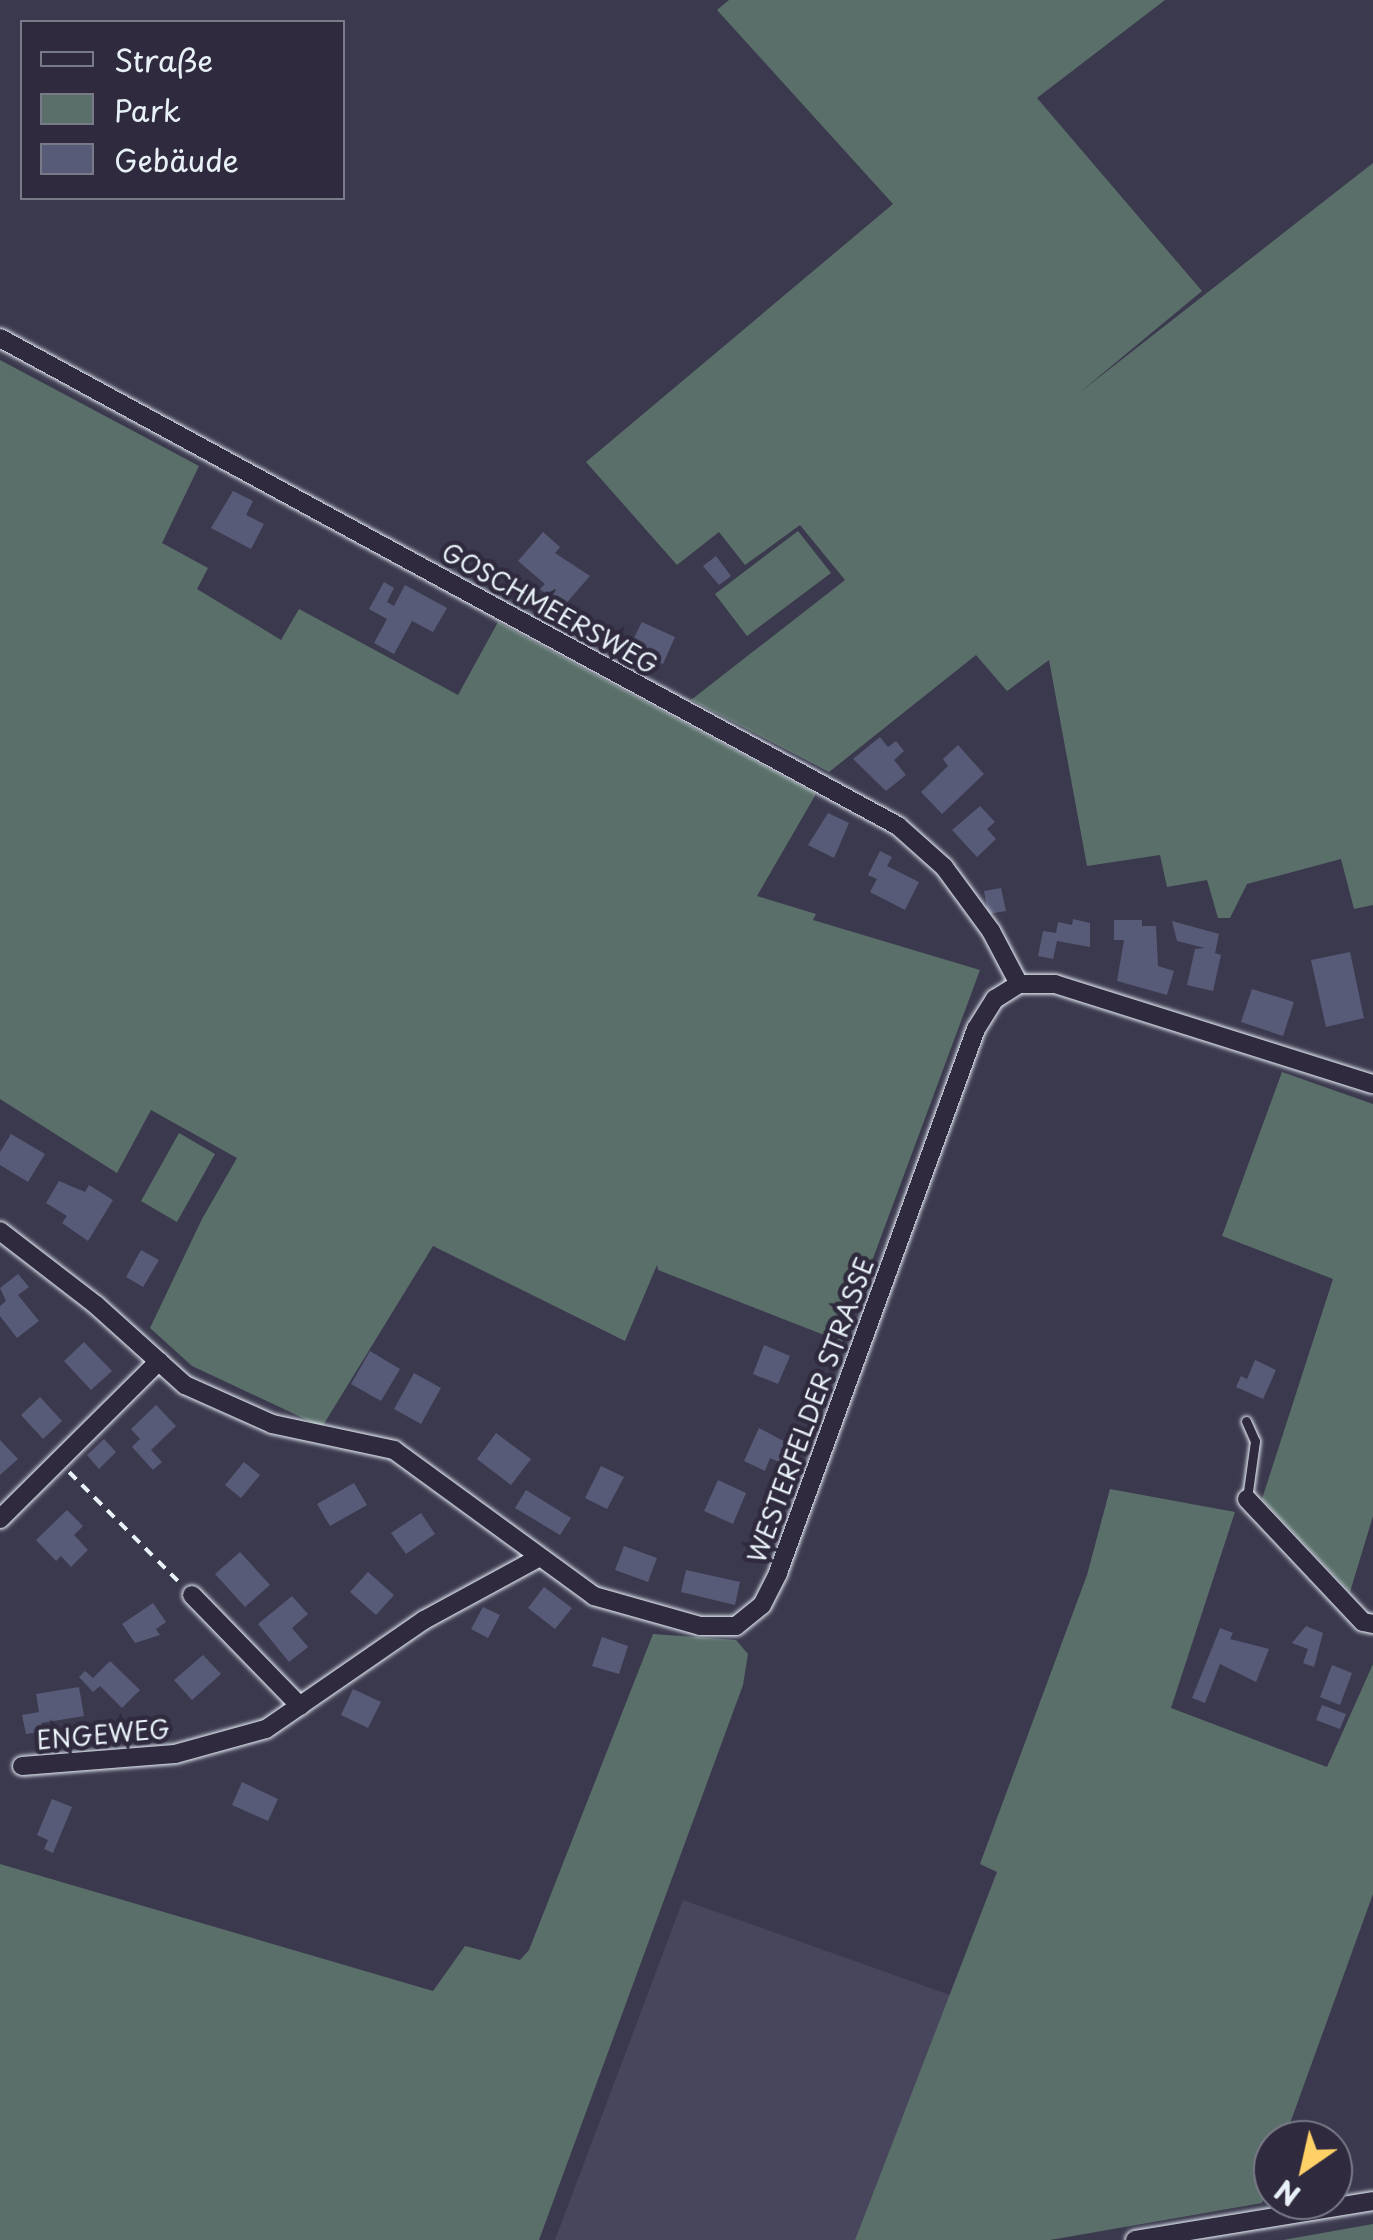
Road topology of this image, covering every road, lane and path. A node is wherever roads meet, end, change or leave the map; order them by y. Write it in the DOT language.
graph roads {
  1 [pos="0,338"];
  2 [pos="1020,984"];
  3 [pos="1373,1084"];
  4 [pos="0,1231"];
  5 [pos="159,1361"];
  6 [pos="1246,1421"];
  7 [pos="58,1461"];
  8 [pos="1248,1499"];
  9 [pos="0,1519"];
  10 [pos="538,1558"];
  11 [pos="192,1595"];
  12 [pos="1373,1624"];
  13 [pos="300,1706"];
  14 [pos="22,1766"];
  15 [pos="1373,2202"];
  16 [pos="1135,2240"];
  1 -- 2 [label="street, GOSCHMEERSWEG"];
  2 -- 3 [label="street"];
  2 -- 10 [label="street, WESTERFELDER STRASSE"];
  4 -- 5 [label="street, WESTERFELDER STRASSE"];
  5 -- 7 [label="street"];
  5 -- 10 [label="street, WESTERFELDER STRASSE"];
  6 -- 8 [label="lane"];
  7 -- 9 [label="street"];
  7 -- 11 [label="path"];
  8 -- 12 [label="street"];
  10 -- 13 [label="street, ENGEWEG"];
  11 -- 13 [label="street"];
  13 -- 14 [label="street, ENGEWEG"];
  15 -- 16 [label="street"];
}
